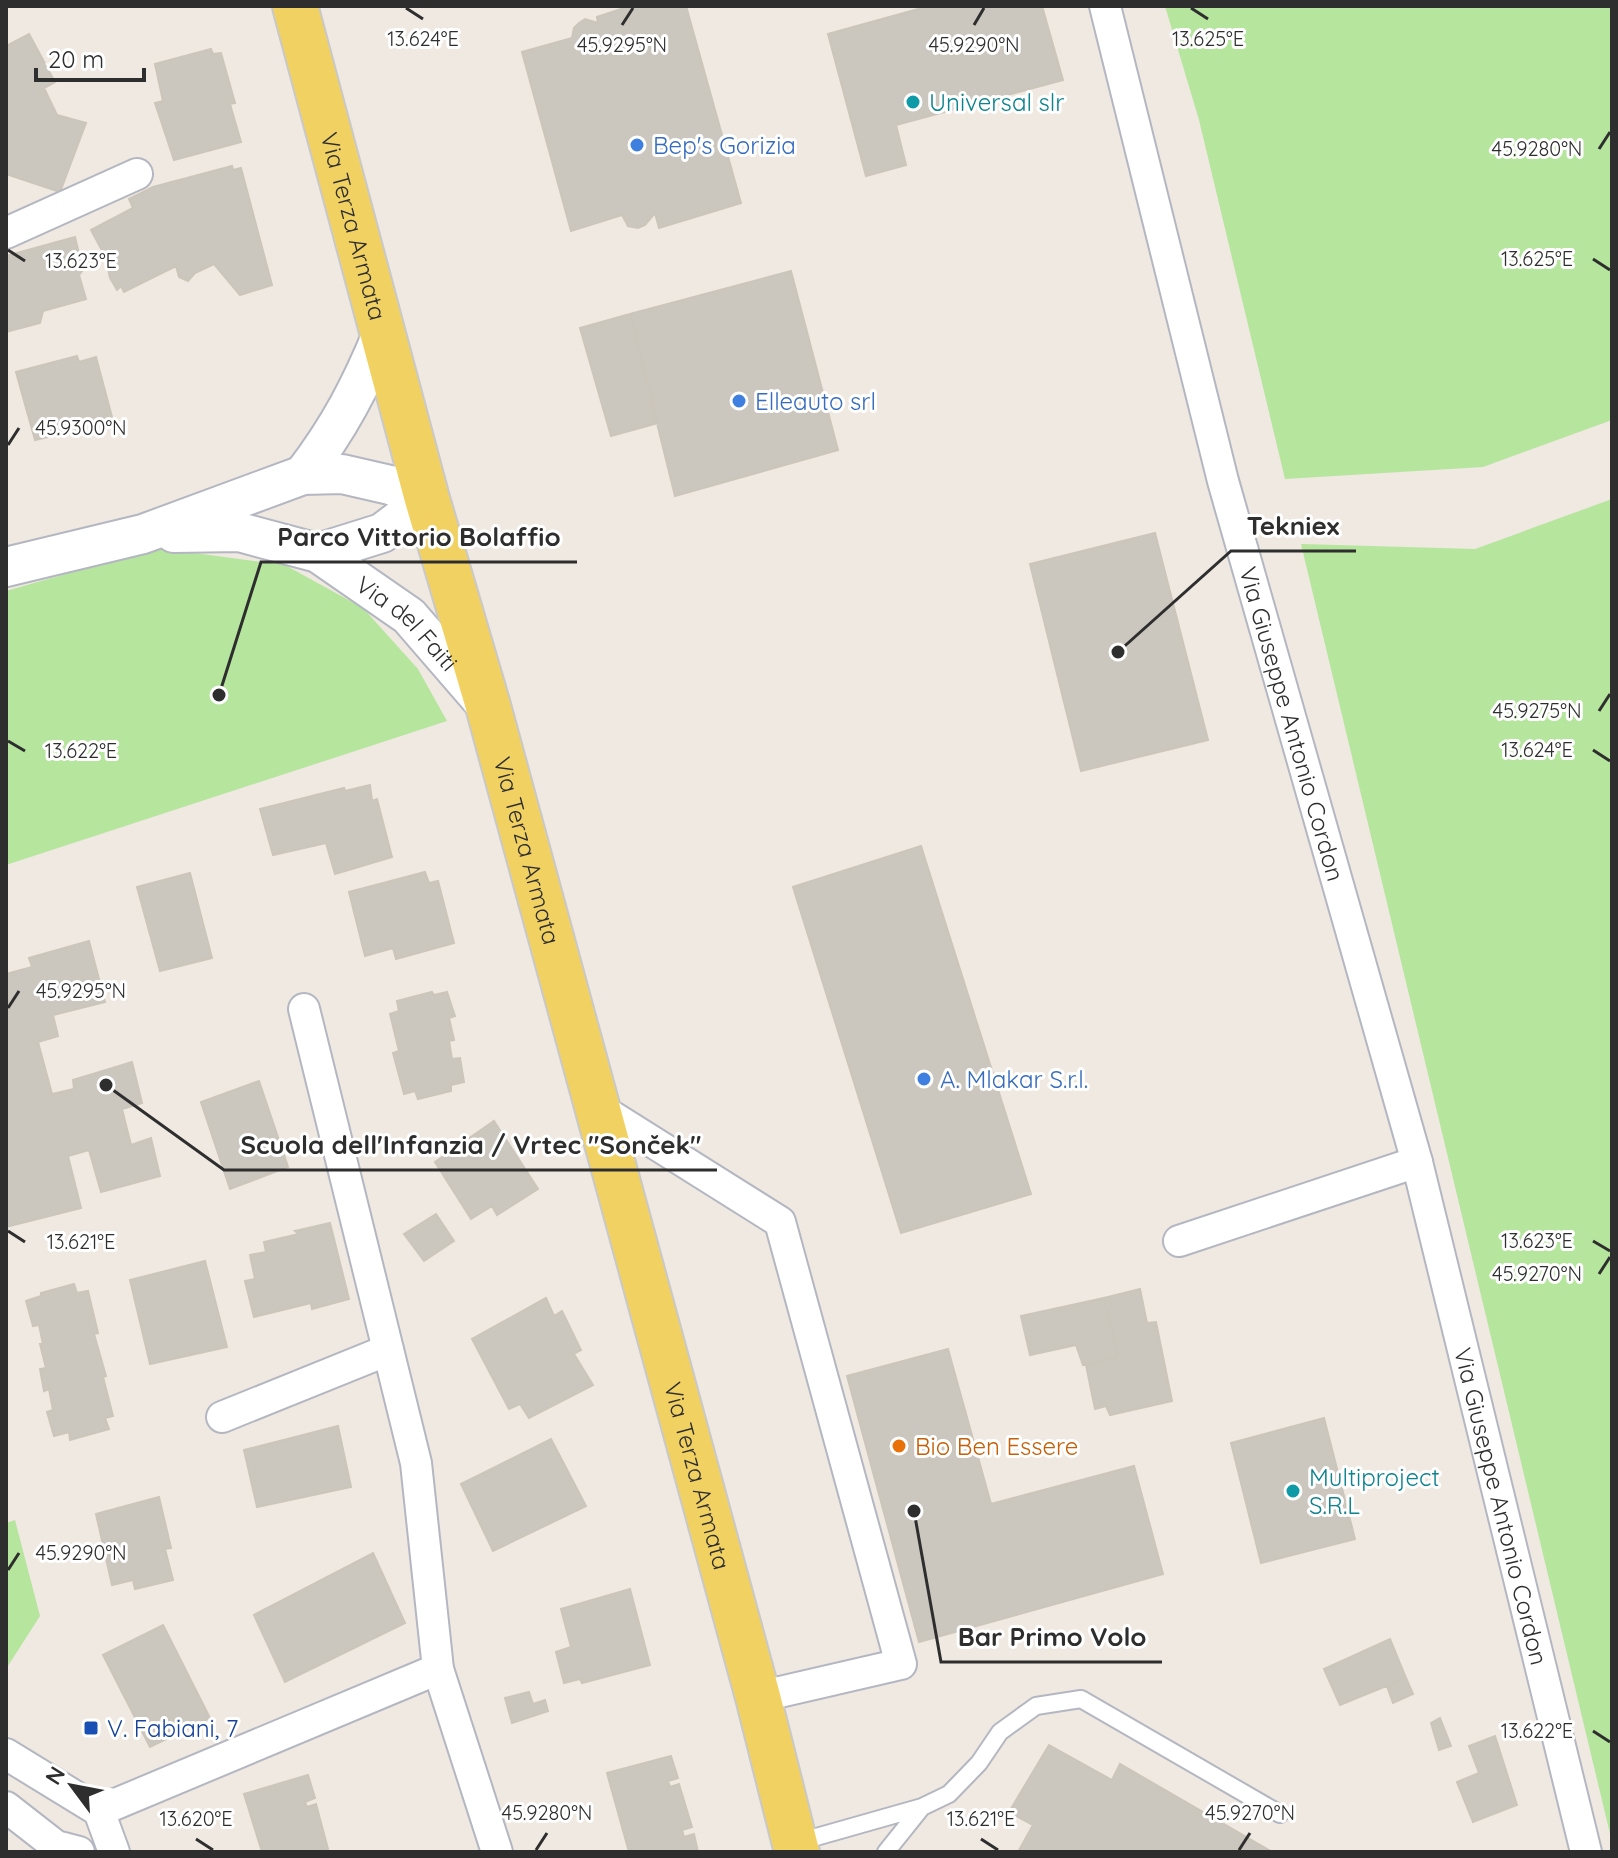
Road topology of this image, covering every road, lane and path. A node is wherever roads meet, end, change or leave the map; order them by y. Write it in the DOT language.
graph roads {
  1 [pos="295,6"];
  2 [pos="1105,6"];
  3 [pos="137,174"];
  4 [pos="6,233"];
  5 [pos="383,332"];
  6 [pos="303,475"];
  7 [pos="427,499"];
  8 [pos="143,534"];
  9 [pos="318,553"];
  10 [pos="6,567"];
  11 [pos="488,706"];
  12 [pos="304,1009"];
  13 [pos="597,1107"];
  14 [pos="1417,1162"];
  15 [pos="1179,1241"];
  16 [pos="388,1350"];
  17 [pos="222,1417"];
  18 [pos="438,1669"];
  19 [pos="758,1697"];
  20 [pos="6,1754"];
  21 [pos="6,1807"];
  22 [pos="922,1807"];
  23 [pos="99,1811"];
  24 [pos="1280,1814"];
  25 [pos="804,1846"];
  26 [pos="79,1852"];
  27 [pos="114,1852"];
  28 [pos="497,1852"];
  29 [pos="886,1852"];
  30 [pos="1586,1852"];
  1 -- 5 [label="main road, Via Terza Armata"];
  2 -- 14 [label="street, Via Giuseppe Antonio Cordon"];
  3 -- 4 [label="street"];
  5 -- 6 [label="street"];
  5 -- 7 [label="main road, Via Terza Armata"];
  6 -- 7 [label="street, Via del Faiti"];
  6 -- 8 [label="street, Via del Faiti"];
  7 -- 9 [label="street, Via del Faiti"];
  7 -- 11 [label="main road, Via Terza Armata"];
  8 -- 9 [label="street, Via del Faiti"];
  8 -- 10 [label="street, Via del Faiti"];
  9 -- 11 [label="street, Via del Faiti"];
  11 -- 13 [label="main road, Via Terza Armata"];
  12 -- 16 [label="street"];
  13 -- 19 [label="main road, Via Terza Armata"];
  13 -- 19 [label="street"];
  14 -- 15 [label="street"];
  14 -- 30 [label="street, Via Giuseppe Antonio Cordon"];
  16 -- 17 [label="street"];
  16 -- 18 [label="street"];
  18 -- 23 [label="street"];
  18 -- 28 [label="street"];
  19 -- 25 [label="main road, Via Terza Armata"];
  20 -- 23 [label="street"];
  21 -- 26 [label="street"];
  22 -- 24 [label="lane"];
  22 -- 25 [label="lane"];
  22 -- 29 [label="lane"];
  23 -- 27 [label="street"];
}
